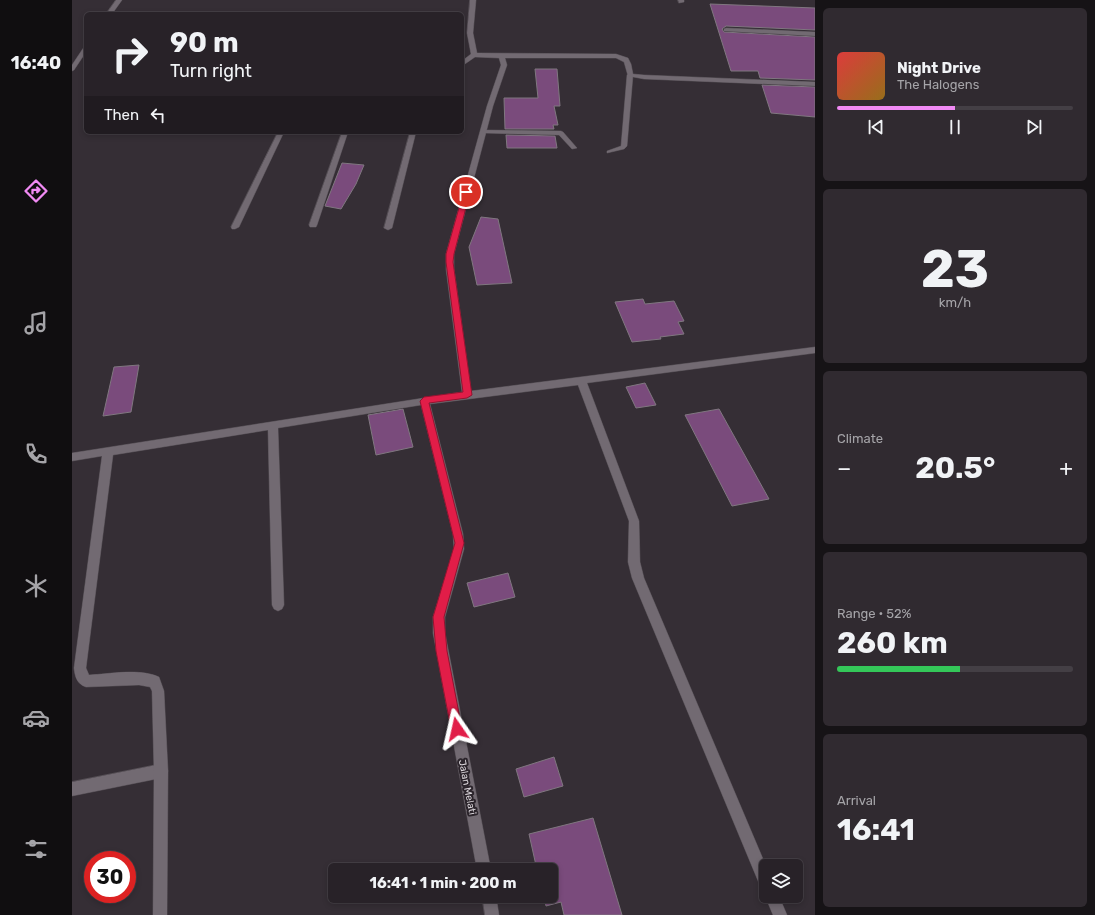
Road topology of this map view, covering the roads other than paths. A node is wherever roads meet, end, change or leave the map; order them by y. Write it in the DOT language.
graph roads {
  1 [pos="119,0"];
  2 [pos="473,0"];
  3 [pos="110,12"];
  4 [pos="726,30"];
  5 [pos="815,34"];
  6 [pos="84,51"];
  7 [pos="474,55"];
  8 [pos="502,56"];
  9 [pos="464,62"];
  10 [pos="72,69"];
  11 [pos="630,75"];
  12 [pos="815,84"];
  13 [pos="483,131"];
  14 [pos="280,134"];
  15 [pos="344,134"];
  16 [pos="412,134"];
  17 [pos="574,148"];
  18 [pos="609,152"];
  19 [pos="312,225"];
  20 [pos="236,227"];
  21 [pos="388,228"];
  22 [pos="815,350"];
  23 [pos="581,380"];
  24 [pos="467,395"];
  25 [pos="424,401"];
  26 [pos="273,425"];
  27 [pos="108,451"];
  28 [pos="72,457"];
  29 [pos="278,605"];
  30 [pos="161,771"];
  31 [pos="72,789"];
  32 [pos="483,863"];
  33 [pos="759,866"];
  34 [pos="490,903"];
  35 [pos="775,903"];
  36 [pos="160,915"];
  37 [pos="492,915"];
  38 [pos="780,915"];
  1 -- 3 [label="street"];
  2 -- 7 [label="street"];
  4 -- 5 [label="street"];
  6 -- 10 [label="street"];
  7 -- 8 [label="street"];
  7 -- 9 [label="street"];
  8 -- 11 [label="street"];
  8 -- 13 [label="street"];
  11 -- 12 [label="street"];
  11 -- 18 [label="street"];
  13 -- 17 [label="street"];
  13 -- 24 [label="street"];
  14 -- 20 [label="street"];
  15 -- 19 [label="street"];
  16 -- 21 [label="street"];
  22 -- 23 [label="street"];
  23 -- 24 [label="street"];
  23 -- 33 [label="street"];
  24 -- 25 [label="street"];
  25 -- 26 [label="street"];
  25 -- 32 [label="street, Jalan Melati"];
  26 -- 27 [label="street"];
  26 -- 29 [label="street"];
  27 -- 28 [label="street"];
  27 -- 30 [label="street"];
  30 -- 31 [label="street"];
  30 -- 36 [label="street"];
  34 -- 37 [label="street"];
  35 -- 38 [label="street"];
}
